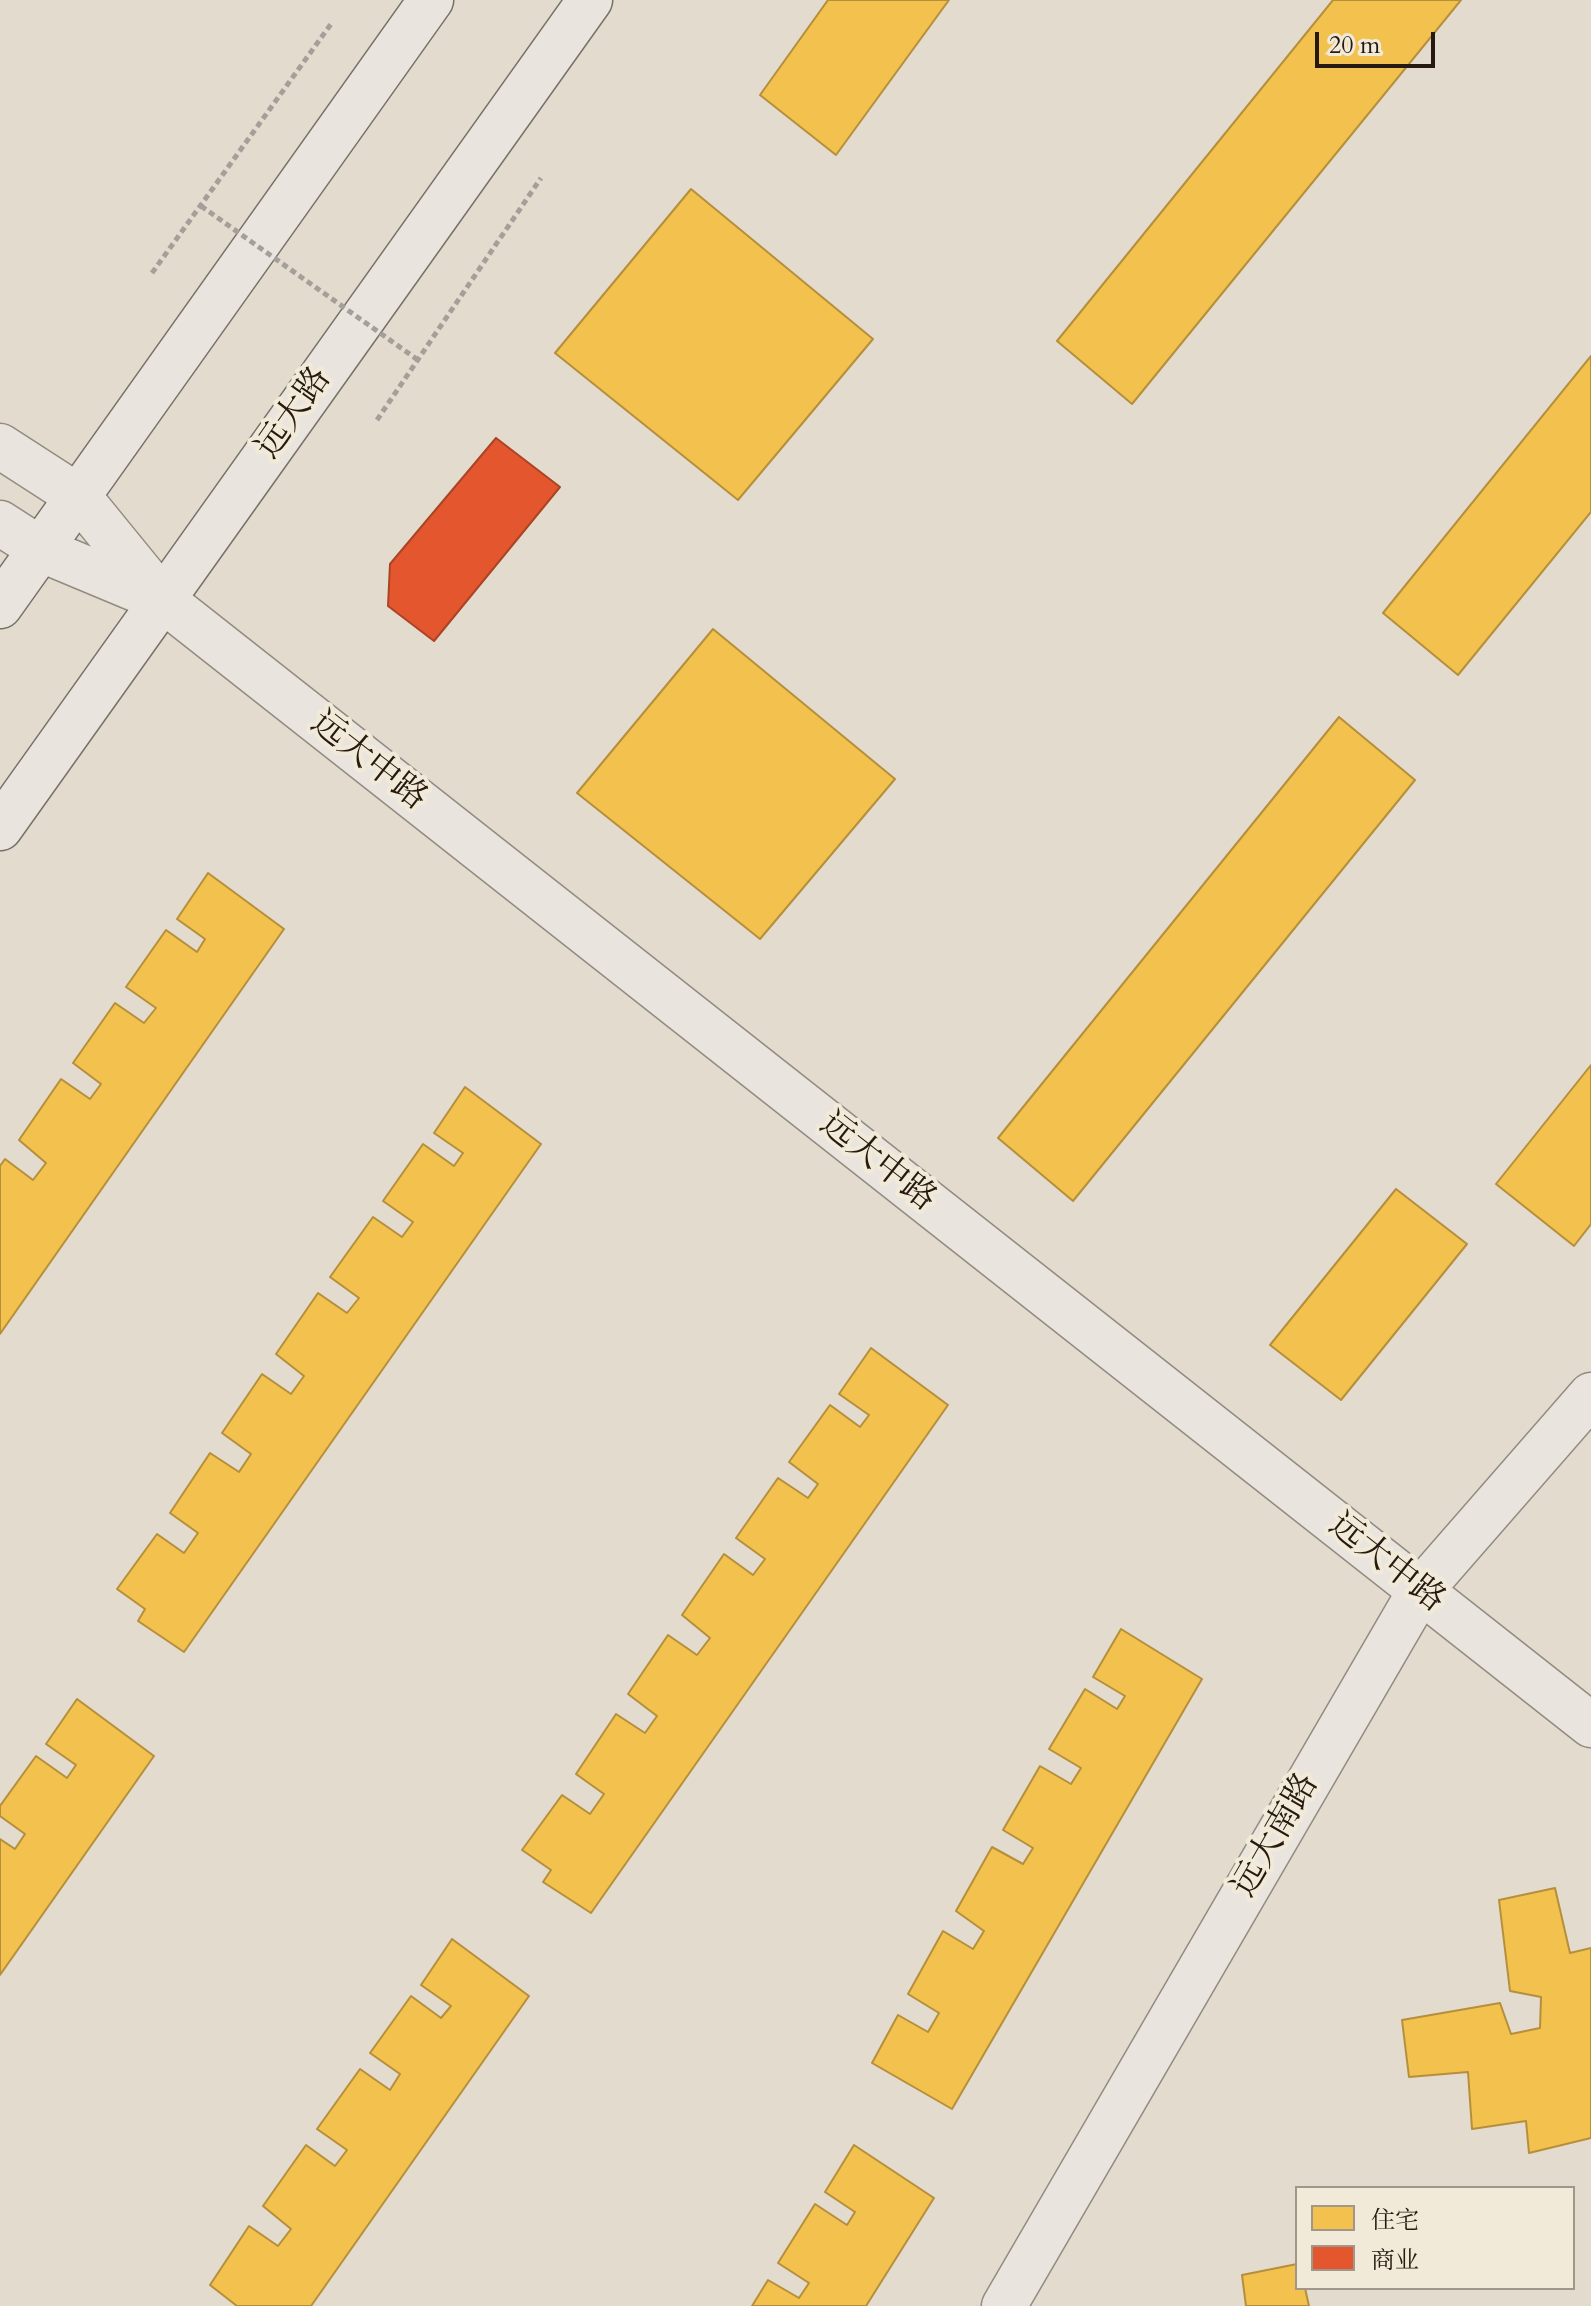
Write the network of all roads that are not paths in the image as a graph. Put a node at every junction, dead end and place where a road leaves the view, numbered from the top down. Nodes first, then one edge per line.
1 (431, 0) edge
2 (590, 0) edge
3 (0, 446) edge
4 (79, 497) junction
5 (0, 523) edge
6 (42, 550) junction
7 (163, 600) junction
8 (0, 606) edge
9 (0, 828) edge
10 (1591, 1395) edge
11 (1420, 1591) junction
12 (1591, 1725) edge
13 (1004, 2306) edge

1 - 4 street
2 - 7 street, 远大路
3 - 4 street
4 - 6 street
4 - 7 street
5 - 6 street
6 - 7 street
6 - 8 street
7 - 9 street, 远大路
7 - 11 street, 远大中路
10 - 11 street, 远大南路
11 - 12 street, 远大中路
11 - 13 street, 远大南路

